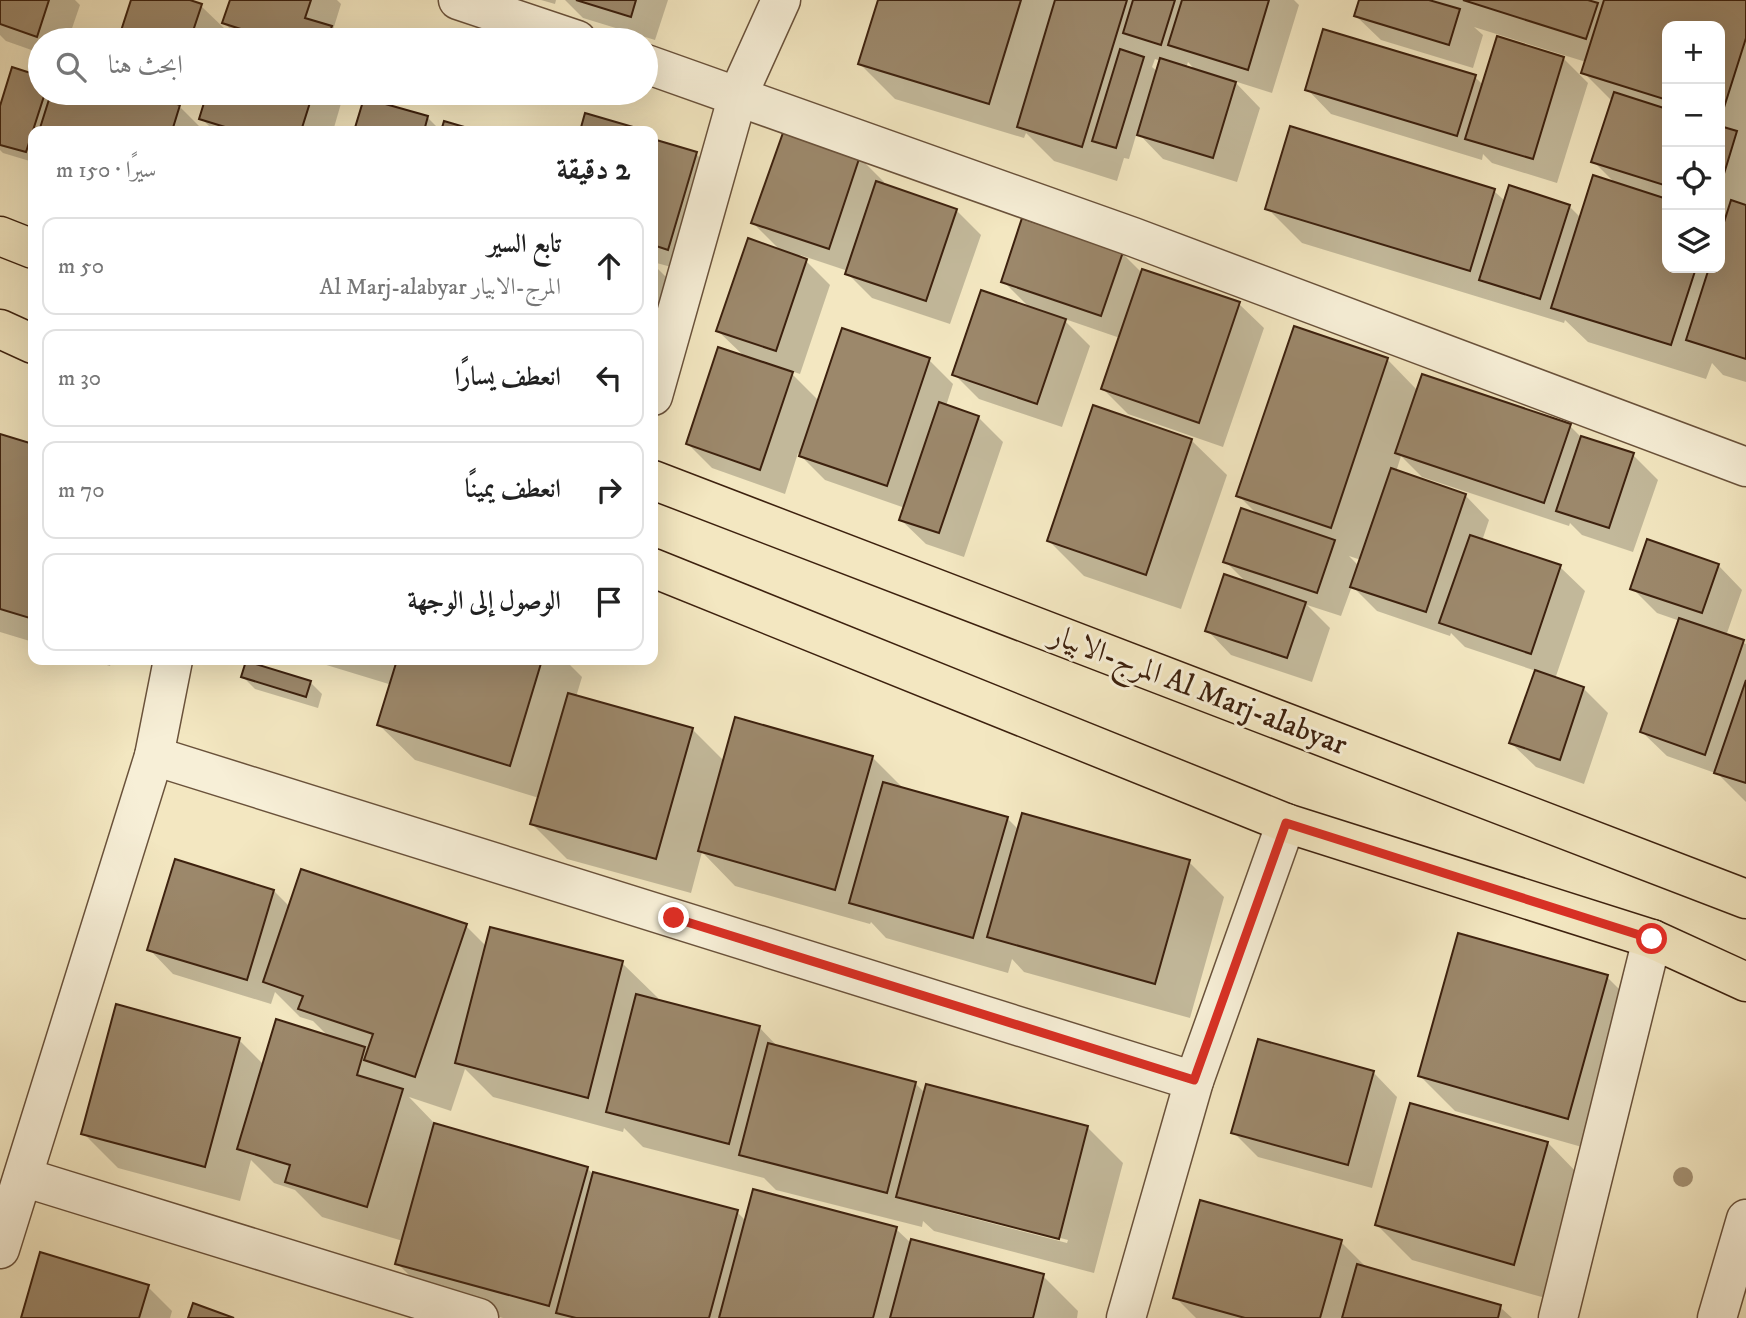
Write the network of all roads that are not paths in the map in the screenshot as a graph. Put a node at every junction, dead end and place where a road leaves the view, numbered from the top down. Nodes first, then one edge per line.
1 (458, 0) edge
2 (781, 0) edge
3 (541, 28) edge
4 (658, 68) edge
5 (738, 95) junction
6 (0, 236) edge
7 (28, 247) edge
8 (0, 329) edge
9 (28, 342) edge
10 (658, 378) edge
11 (1746, 467) edge
12 (658, 482) edge
13 (658, 570) edge
14 (172, 665) edge
15 (154, 756) junction
16 (1286, 823) junction
17 (1746, 899) edge
18 (1652, 939) junction
19 (1746, 982) edge
20 (1194, 1080) junction
21 (23, 1177) junction
22 (1746, 1219) edge
23 (0, 1249) edge
24 (437, 1312) edge
25 (479, 1318) edge
26 (1126, 1318) edge
27 (1558, 1318) edge
28 (1717, 1318) edge

1 - 3 street
2 - 5 street
4 - 5 street
5 - 10 street
5 - 11 street
6 - 7 main road
8 - 9 main road
12 - 17 main road, المرج-الابيار Al Marj-alabyar
13 - 16 main road
14 - 15 street
15 - 20 street
15 - 21 street
16 - 18 main road
16 - 20 street
18 - 19 main road
18 - 27 street
20 - 26 street
21 - 23 street
21 - 24 street
22 - 28 street
24 - 25 street

